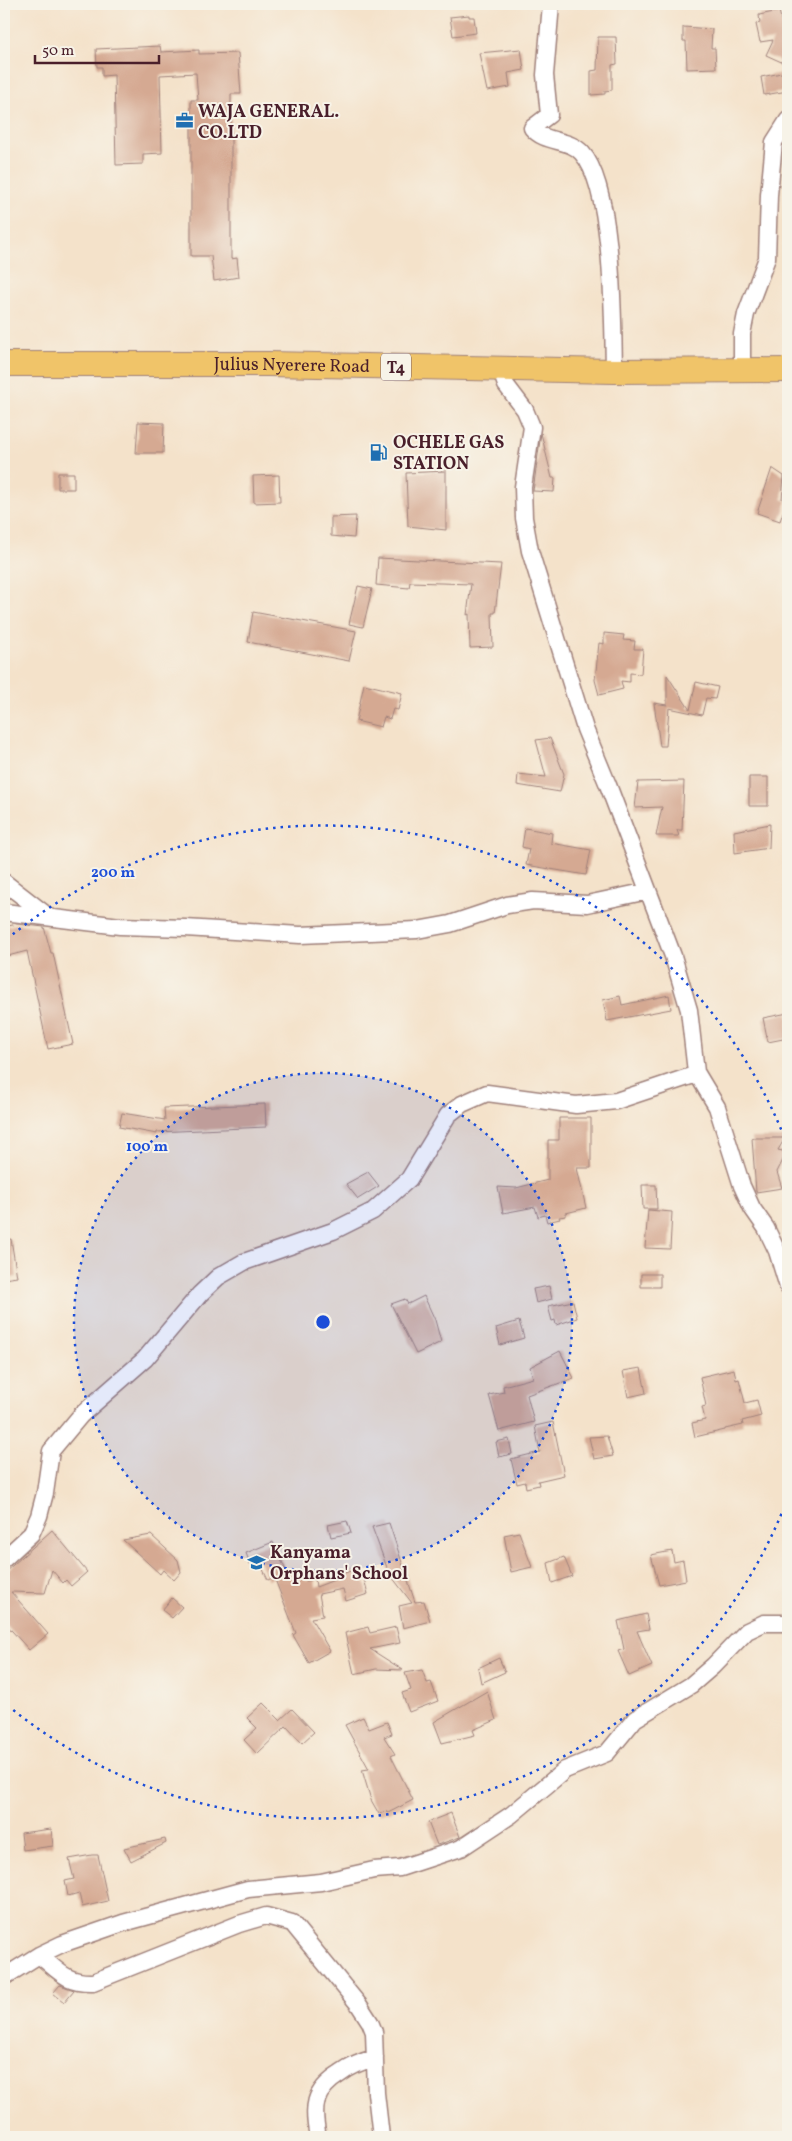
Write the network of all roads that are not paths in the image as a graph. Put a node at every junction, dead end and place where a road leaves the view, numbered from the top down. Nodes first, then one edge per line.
1 (551, 4) edge
2 (788, 120) edge
3 (4, 364) edge
4 (500, 368) junction
5 (742, 369) junction
6 (788, 370) edge
7 (614, 371) junction
8 (4, 882) edge
9 (648, 891) junction
10 (4, 912) edge
11 (49, 917) junction
12 (697, 1074) junction
13 (788, 1287) edge
14 (4, 1559) edge
15 (788, 1623) edge
16 (39, 1955) junction
17 (4, 1977) edge
18 (375, 2058) junction
19 (318, 2137) edge
20 (381, 2137) edge

1 - 7 street
2 - 5 street
3 - 4 highway, Julius Nyerere Road / T4
4 - 7 highway, Julius Nyerere Road / T4
4 - 9 street
5 - 6 highway, Julius Nyerere Road / T4
5 - 7 highway, Julius Nyerere Road / T4
8 - 11 street
9 - 11 street
9 - 12 street
10 - 11 street
12 - 13 street
12 - 14 street
15 - 16 street
16 - 17 street
16 - 18 street
18 - 19 street
18 - 20 street

